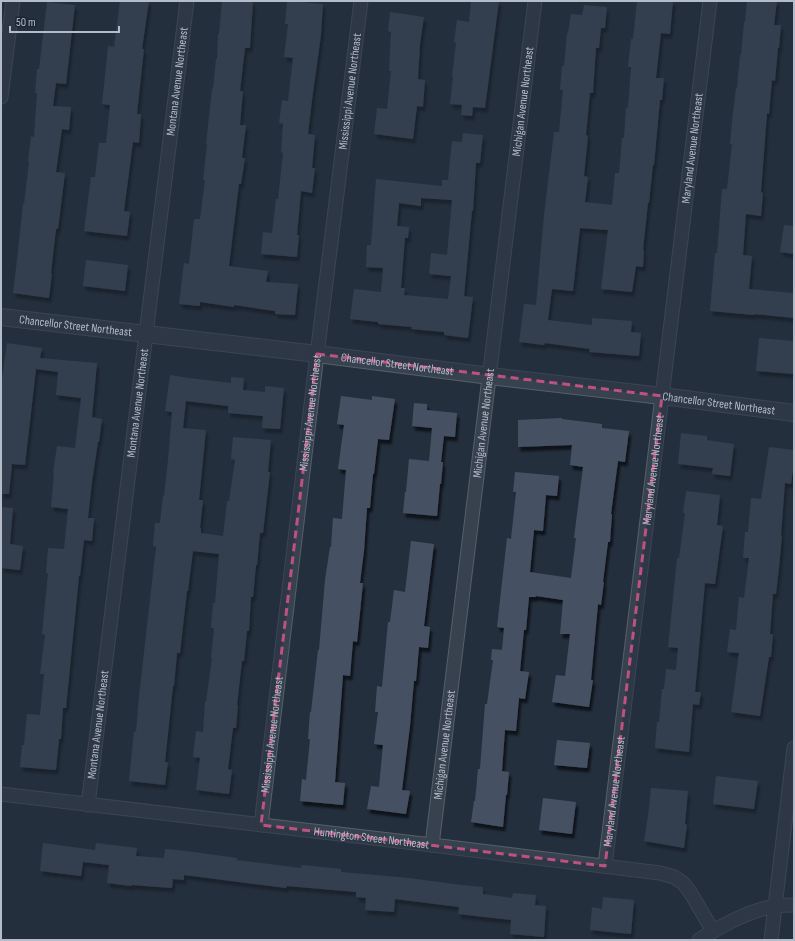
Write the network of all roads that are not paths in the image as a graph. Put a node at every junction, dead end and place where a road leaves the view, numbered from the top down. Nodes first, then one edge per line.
1 (13, 1) edge
2 (187, 1) edge
3 (361, 1) edge
4 (535, 1) edge
5 (710, 1) edge
6 (1, 97) edge
7 (1, 317) edge
8 (147, 333) junction
9 (317, 354) junction
10 (490, 376) junction
11 (662, 396) junction
12 (794, 413) edge
13 (794, 748) edge
14 (1, 794) edge
15 (88, 804) junction
16 (261, 825) junction
17 (432, 845) junction
18 (605, 866) junction
19 (794, 905) edge
20 (776, 906) junction
21 (713, 931) junction
22 (700, 940) edge
23 (771, 940) edge

1 - 6 street
2 - 8 street, Montana Avenue Northeast
3 - 9 street, Mississippi Avenue Northeast
4 - 10 street, Michigan Avenue Northeast
5 - 11 street, Maryland Avenue Northeast
7 - 8 street, Chancellor Street Northeast
8 - 9 street, Chancellor Street Northeast
8 - 15 street, Montana Avenue Northeast
9 - 10 street, Chancellor Street Northeast
9 - 16 street, Mississippi Avenue Northeast
10 - 11 street, Chancellor Street Northeast
10 - 17 street, Michigan Avenue Northeast
11 - 12 street, Chancellor Street Northeast
11 - 18 street, Maryland Avenue Northeast
13 - 20 street
14 - 15 street, Huntington Street Northeast
15 - 16 street, Huntington Street Northeast
16 - 17 street, Huntington Street Northeast
17 - 18 street, Huntington Street Northeast
18 - 21 street, Huntington Street Northeast
19 - 20 street
20 - 21 street
20 - 23 street
21 - 22 street

